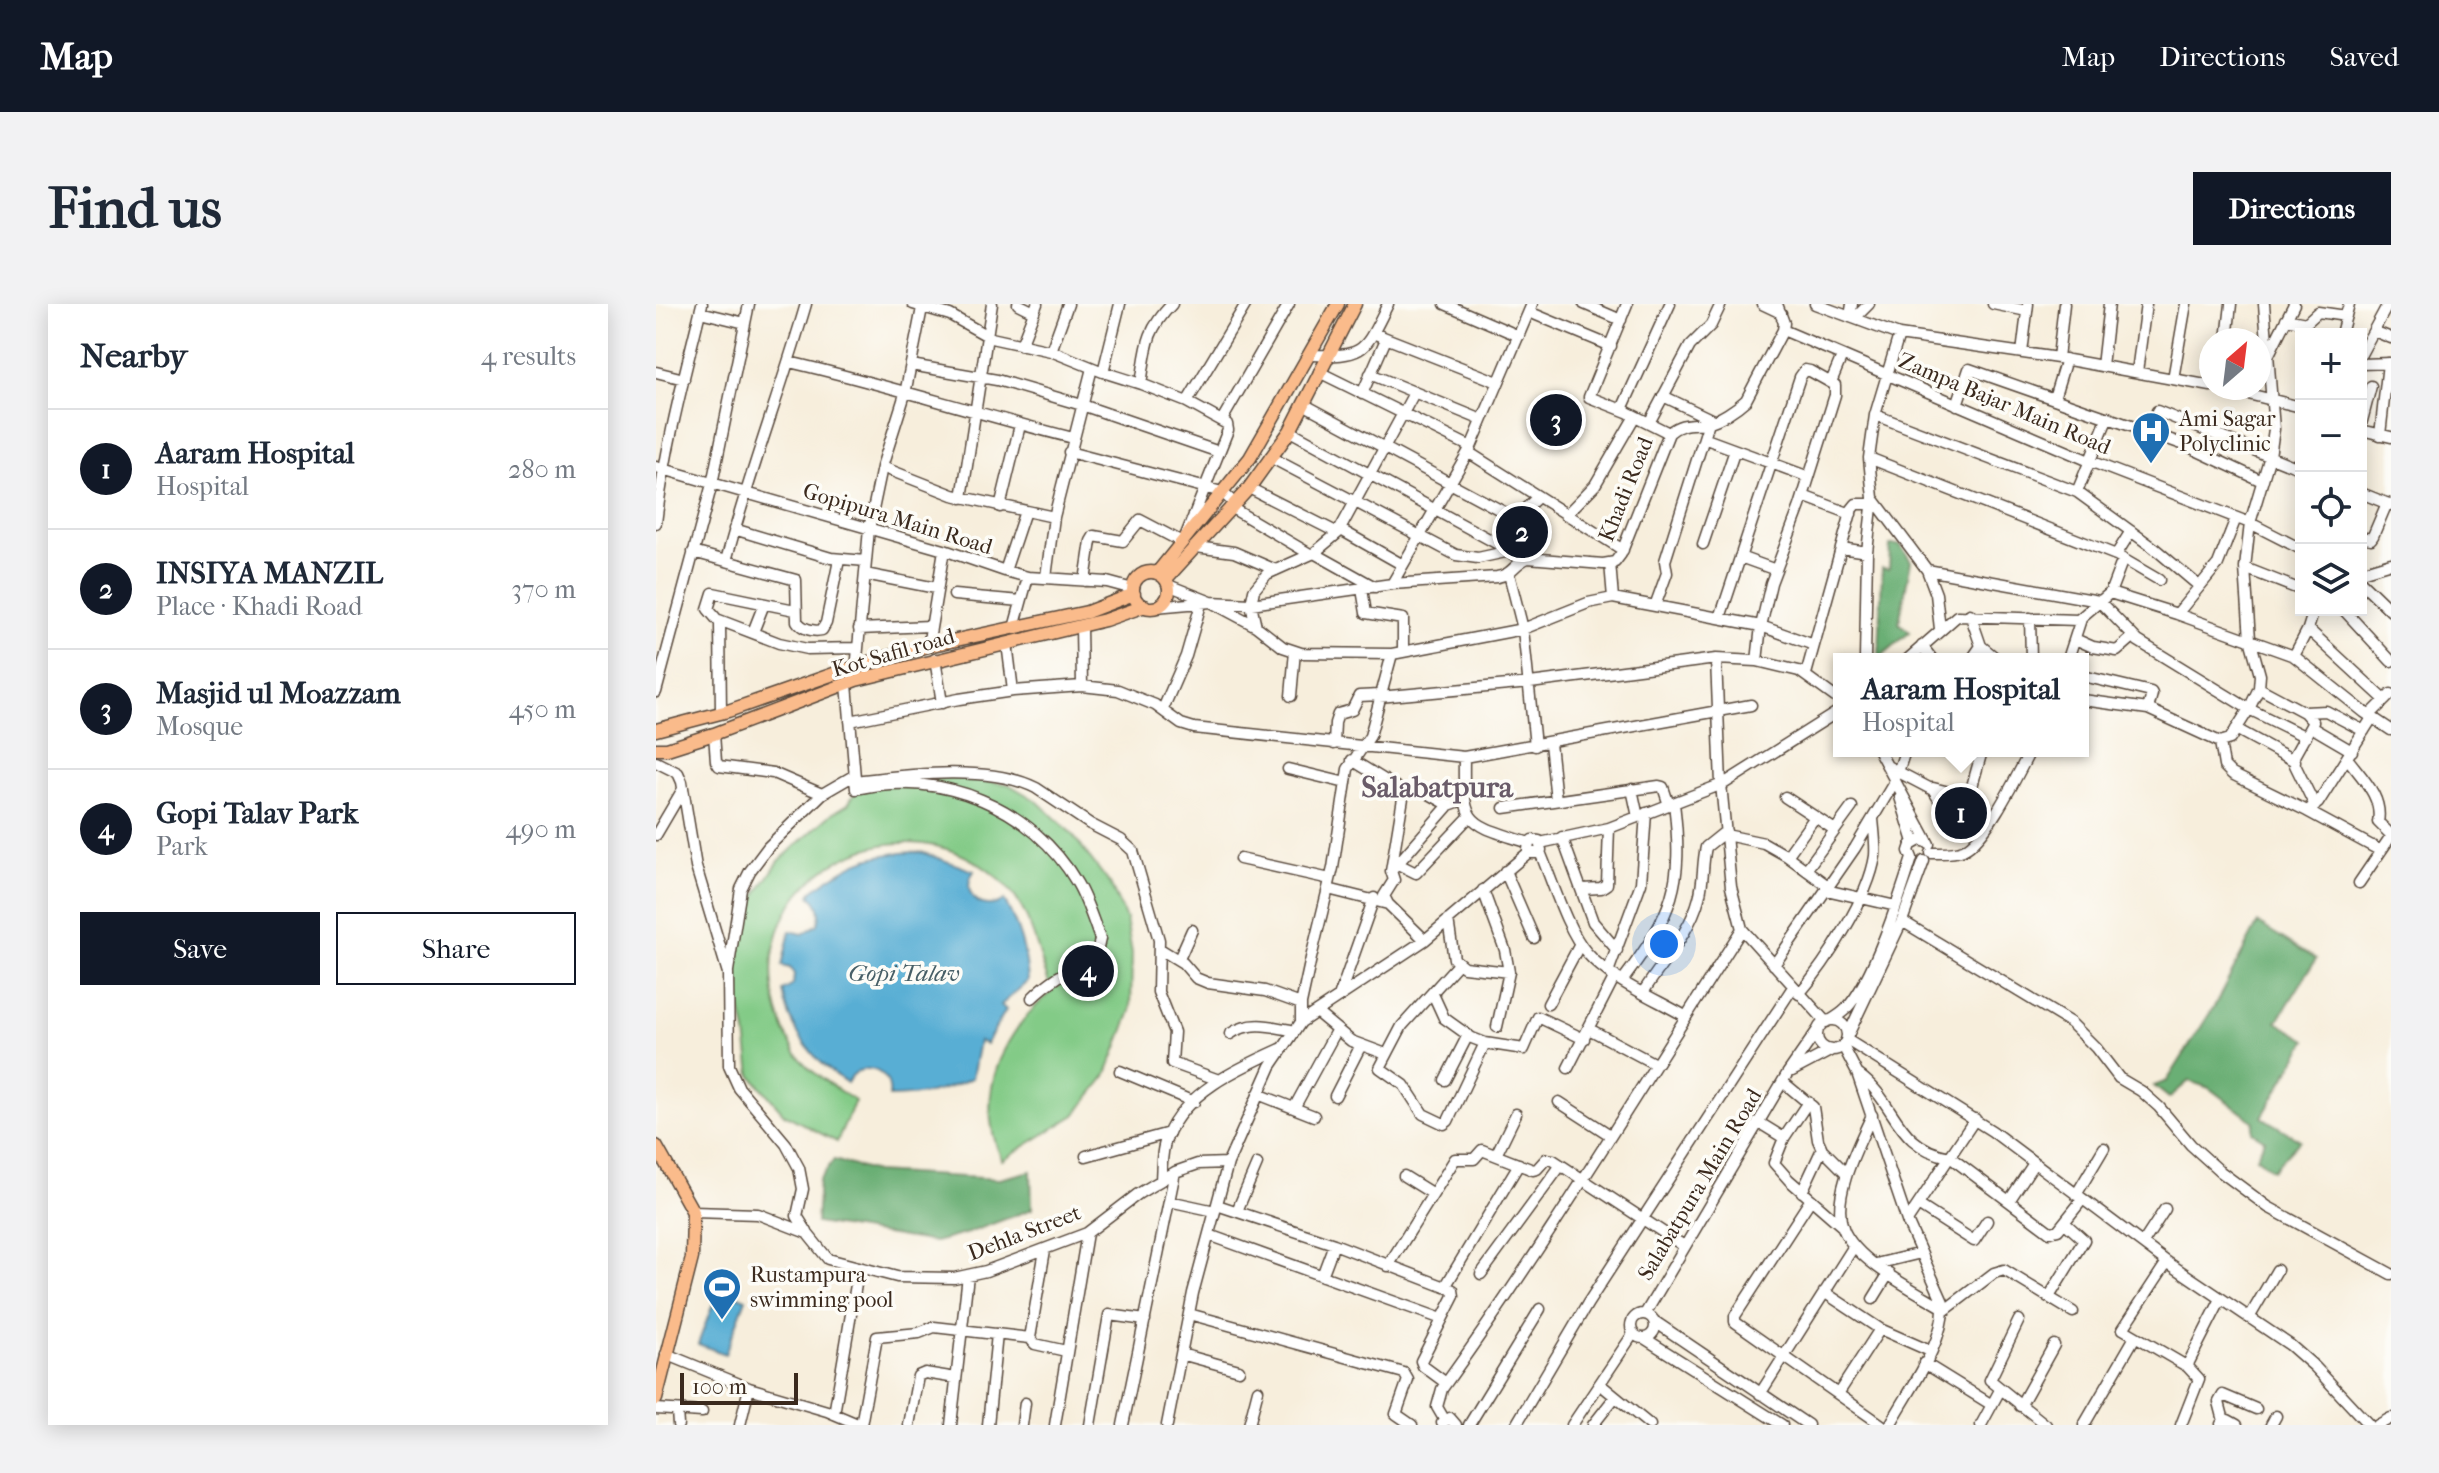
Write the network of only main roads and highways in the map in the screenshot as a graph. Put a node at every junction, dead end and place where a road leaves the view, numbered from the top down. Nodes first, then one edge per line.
1 (1338, 304) edge
2 (1355, 304) edge
3 (1187, 543) junction
4 (1164, 579) junction
5 (1133, 592) junction
6 (1150, 607) junction
7 (656, 730) edge
8 (656, 749) edge
9 (656, 1146) edge
10 (657, 1384) edge
11 (656, 1399) edge

1 - 3 main road
2 - 3 main road
3 - 4 main road
4 - 5 main road
4 - 6 main road
5 - 6 main road
5 - 7 main road
6 - 8 main road, Kot Safil road
9 - 10 main road
10 - 11 main road

